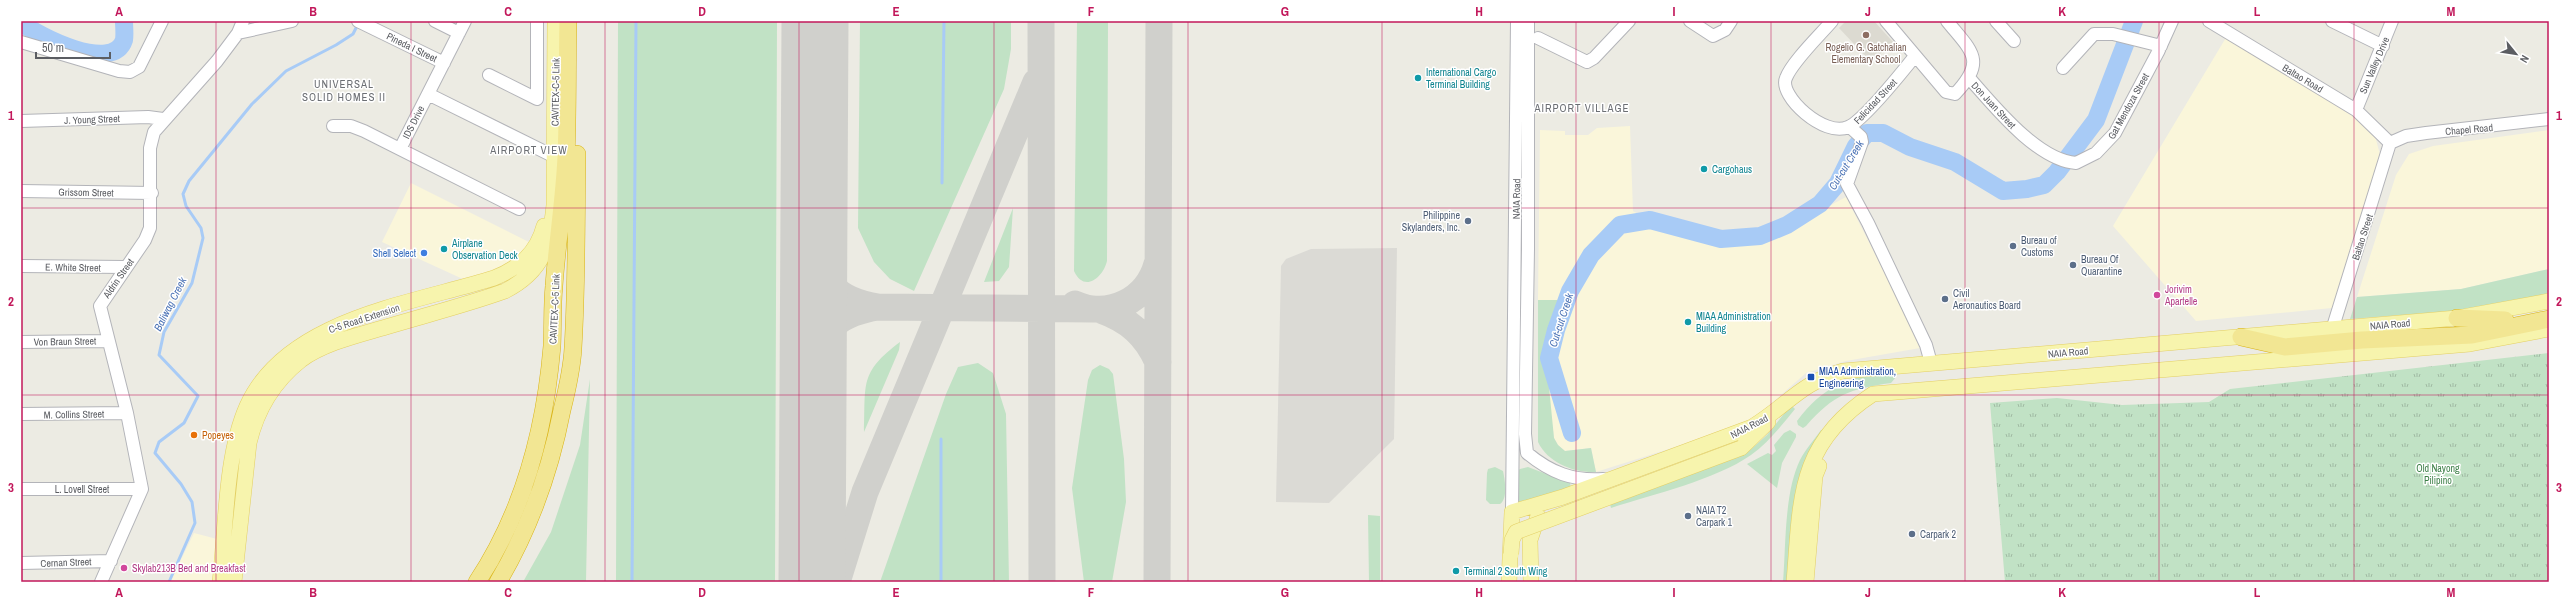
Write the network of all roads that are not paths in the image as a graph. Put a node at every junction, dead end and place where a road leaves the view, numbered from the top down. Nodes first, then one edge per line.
1 (162, 21) edge
2 (244, 21) edge
3 (292, 21) edge
4 (358, 21) edge
5 (435, 21) edge
6 (465, 21) edge
7 (537, 21) edge
8 (556, 21) edge
9 (568, 21) edge
10 (578, 21) edge
11 (1517, 21) edge
12 (1528, 21) edge
13 (1629, 21) edge
14 (1690, 21) edge
15 (1731, 21) edge
16 (1832, 21) edge
17 (1886, 21) edge
18 (1947, 21) edge
19 (1996, 21) edge
20 (2172, 21) edge
21 (2209, 21) edge
22 (2332, 21) edge
23 (2392, 21) edge
24 (238, 33) junction
25 (459, 33) junction
26 (1538, 38) dead end
27 (2014, 40) dead end
28 (21, 42) edge
29 (2160, 46) junction
30 (2383, 46) junction
31 (1915, 56) junction
32 (444, 63) junction
33 (2063, 68) dead end
34 (489, 75) dead end
35 (1970, 79) junction
36 (428, 94) junction
37 (2356, 110) junction
38 (163, 119) junction
39 (2549, 119) edge
40 (21, 121) edge
41 (333, 126) dead end
42 (1850, 127) junction
43 (2390, 143) junction
44 (401, 147) junction
45 (553, 156) junction
46 (2067, 161) joint
47 (21, 191) edge
48 (152, 193) junction
49 (519, 209) dead end
50 (543, 257) joint
51 (21, 266) edge
52 (126, 267) junction
53 (2549, 301) edge
54 (2549, 310) edge
55 (2456, 318) junction
56 (2549, 319) edge
57 (2549, 329) edge
58 (2332, 330) junction
59 (2241, 337) junction
60 (108, 341) junction
61 (21, 342) edge
62 (1931, 364) junction
63 (1902, 365) junction
64 (1905, 391) junction
65 (127, 413) junction
66 (1774, 413) junction
67 (21, 414) edge
68 (1828, 434) junction
69 (1611, 478) junction
70 (21, 489) edge
71 (142, 489) junction
72 (1550, 501) junction
73 (1512, 512) junction
74 (1530, 540) junction
75 (111, 561) junction
76 (21, 563) edge
77 (101, 582) edge
78 (220, 582) edge
79 (234, 582) edge
80 (477, 582) edge
81 (498, 582) edge
82 (1510, 582) edge
83 (1531, 582) edge
84 (1794, 582) edge
85 (1806, 582) edge

1 - 28 street
2 - 24 street, Aldrin Street
3 - 24 street
4 - 32 street, Pineda I Street
5 - 25 street
6 - 25 street, IDS Drive
7 - 34 street
8 - 45 main road, CAVITEX-C-5 Link
9 - 80 highway, CAVITEX–C-5 Link
10 - 81 highway, CAVITEX–C-5 Link
11 - 73 street, NAIA Road
12 - 69 street, NAIA Road
13 - 26 street
14 - 15 street
16 - 42 street
17 - 31 street, Don Juan Street
18 - 35 street
19 - 27 street
20 - 29 street, Gat Mendoza Street
21 - 37 street, Baltao Road
22 - 30 street
23 - 30 street, Sun Valley Drive
24 - 38 street, Aldrin Street
25 - 32 street, IDS Drive
29 - 33 street
29 - 46 street, Gat Mendoza Street
30 - 37 street, Sun Valley Drive
31 - 35 street, Don Juan Street
31 - 42 street, Felicidad Street
32 - 36 street, IDS Drive
35 - 46 street, Don Juan Street
36 - 44 street, IDS Drive
36 - 45 street
37 - 43 street, Baltao Road
38 - 40 street, J. Young Street
38 - 48 street, Aldrin Street
39 - 43 street, Chapel Road
41 - 44 street
42 - 62 street
43 - 58 street, Baltao Street
44 - 49 street, IDS Drive
45 - 50 main road, CAVITEX-C-5 Link
45 - 78 main road, C-5 Road Extension
47 - 48 street, Grissom Street
48 - 52 street, Aldrin Street
50 - 79 main road, C-5 Road Extension
51 - 52 street, E. White Street
52 - 60 street, Aldrin Street
53 - 55 main road, NAIA Road
54 - 55 highway
55 - 58 main road, NAIA Road
56 - 59 highway
57 - 64 main road
58 - 59 main road, NAIA Road
59 - 62 main road, NAIA Road
60 - 61 street, Von Braun Street
60 - 65 street, Aldrin Street
62 - 63 main road, NAIA Road
63 - 64 main road
63 - 66 main road, NAIA Road
64 - 68 main road
65 - 67 street, M. Collins Street
65 - 71 street, Aldrin Street
66 - 69 main road, NAIA Road
66 - 82 main road, bridge
68 - 84 main road
68 - 85 main road
69 - 72 main road, NAIA Road
70 - 71 street, L. Lovell Street
71 - 75 street
72 - 73 main road, NAIA Road
72 - 74 main road
73 - 74 main road
73 - 82 main road
74 - 83 main road
75 - 76 street, Cernan Street
75 - 77 street

